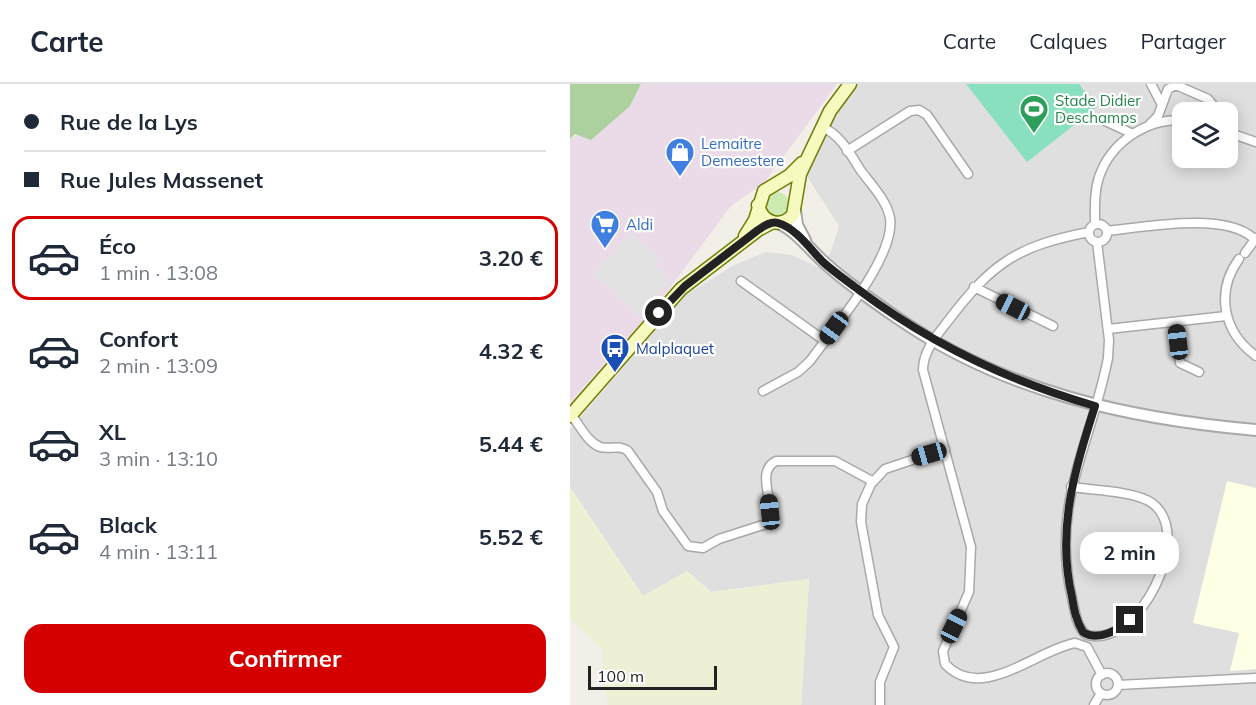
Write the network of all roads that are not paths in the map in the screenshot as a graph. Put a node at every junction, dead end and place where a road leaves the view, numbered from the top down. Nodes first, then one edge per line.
1 (850, 84) edge
2 (1151, 84) edge
3 (1158, 84) edge
4 (1170, 87) junction
5 (1210, 102) edge
6 (1161, 105) junction
7 (1102, 120) dead end
8 (1171, 120) joint
9 (1146, 126) junction
10 (822, 127) junction
11 (1133, 134) junction
12 (1238, 136) edge
13 (1256, 142) edge
14 (847, 151) junction
15 (810, 153) junction
16 (968, 174) dead end
17 (772, 186) junction
18 (758, 205) junction
19 (796, 205) junction
20 (775, 223) junction
21 (1095, 224) junction
22 (1107, 231) junction
23 (1089, 232) junction
24 (1255, 238) edge
25 (1097, 242) junction
26 (735, 248) junction
27 (812, 250) junction
28 (741, 281) dead end
29 (974, 287) junction
30 (861, 292) junction
31 (1227, 316) junction
32 (1175, 322) junction
33 (1053, 326) dead end
34 (1108, 329) junction
35 (825, 341) junction
36 (934, 341) junction
37 (1256, 356) edge
38 (1199, 372) dead end
39 (763, 391) dead end
40 (1095, 406) junction
41 (571, 416) edge
42 (1256, 430) edge
43 (945, 449) junction
44 (872, 481) junction
45 (1071, 487) junction
46 (1102, 675) junction
47 (1256, 678) edge
48 (1118, 685) junction
49 (1101, 693) junction
50 (880, 705) edge
51 (1094, 705) edge

1 - 10 main road
2 - 6 street
3 - 4 street
4 - 5 street
4 - 6 street
6 - 8 street
6 - 9 street
7 - 11 street
8 - 9 street
9 - 11 street
10 - 14 street
10 - 15 main road
11 - 21 street
12 - 13 street
14 - 16 street
14 - 30 street
15 - 17 main road
15 - 19 main road
17 - 18 main road
17 - 19 main road
18 - 20 main road
18 - 26 main road
19 - 20 main road
19 - 27 street
20 - 26 main road
20 - 27 street
21 - 22 street
21 - 23 street
22 - 24 street
22 - 25 street
23 - 25 street
23 - 29 street
24 - 31 street
25 - 34 street
26 - 41 main road
27 - 30 street
28 - 35 street
29 - 33 street
29 - 36 street
30 - 35 street
30 - 36 street
31 - 32 street
31 - 37 street
32 - 34 street
32 - 38 street
34 - 40 street
35 - 39 street
36 - 40 street
36 - 43 street
40 - 42 street
40 - 45 street
41 - 44 street
43 - 44 street
43 - 46 street
44 - 50 street
45 - 45 street
46 - 48 street
46 - 49 street
47 - 48 street
48 - 49 street
49 - 51 street

